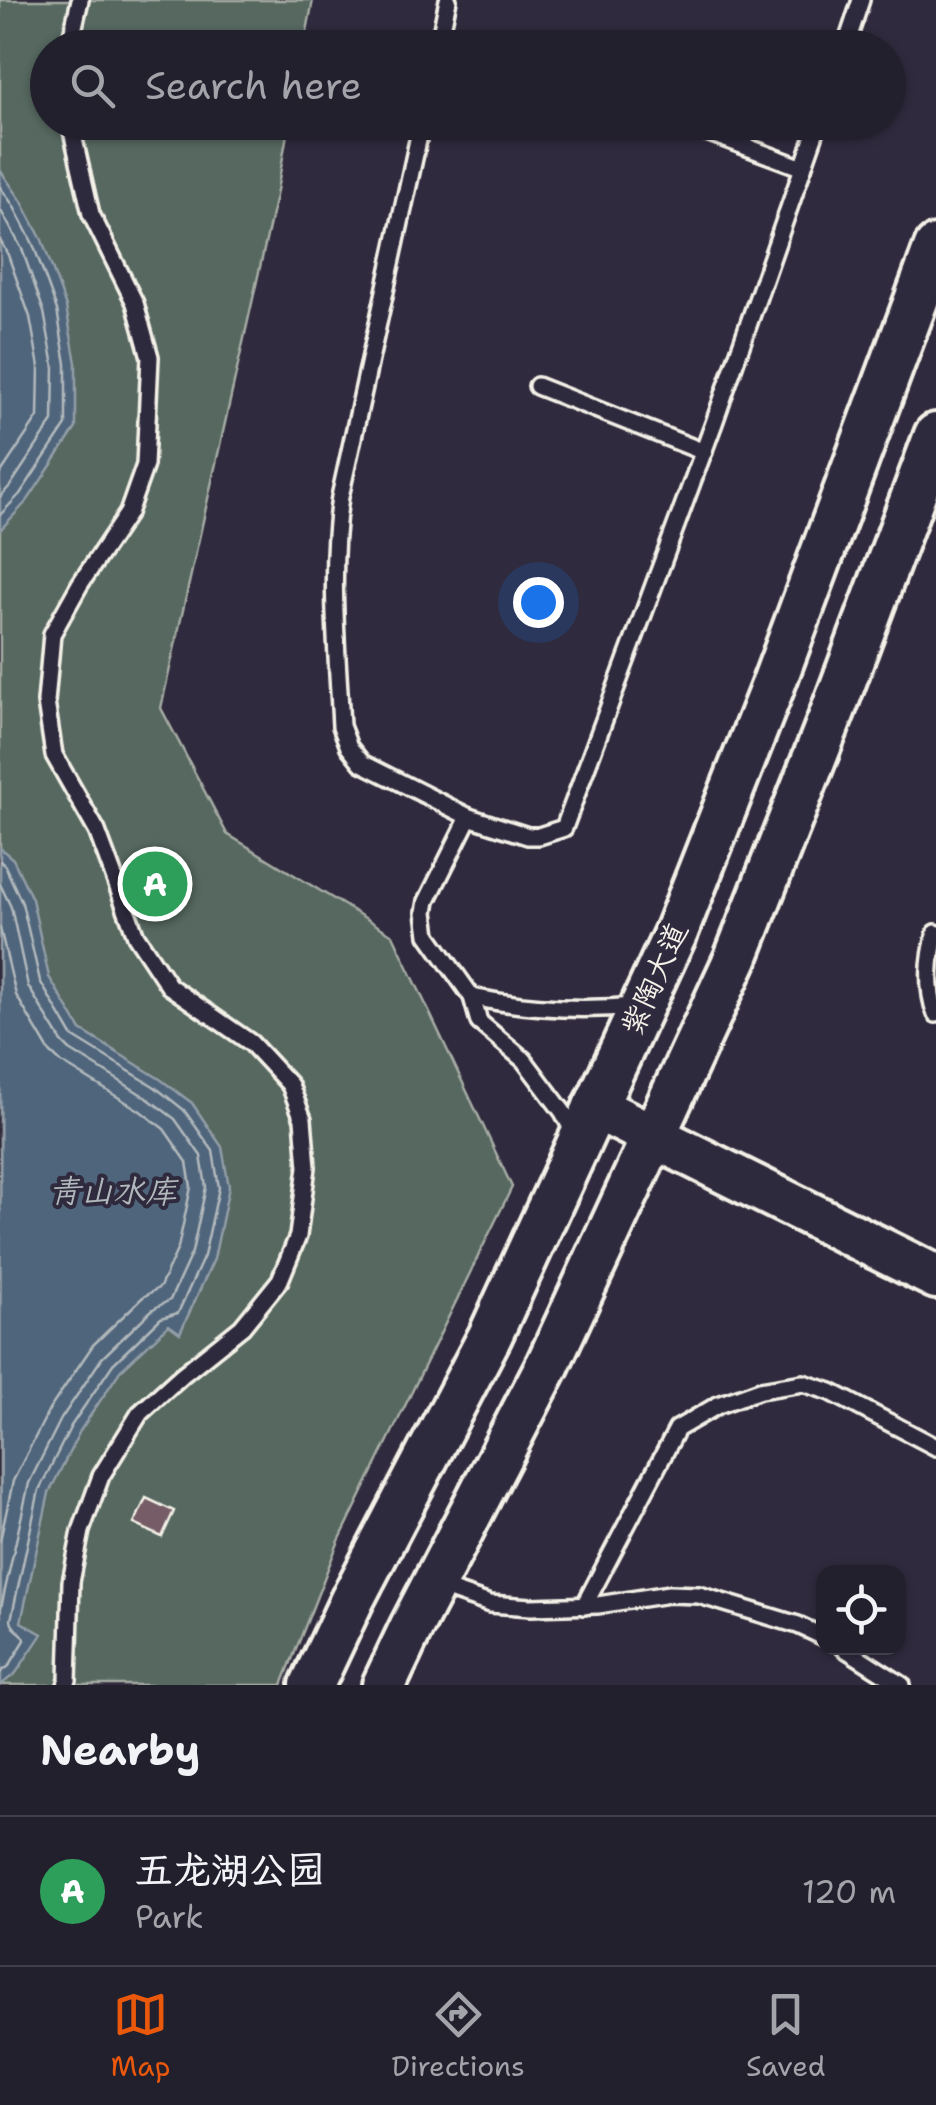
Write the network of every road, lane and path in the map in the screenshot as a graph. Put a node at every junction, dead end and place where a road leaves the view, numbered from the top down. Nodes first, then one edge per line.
1 (80, 0) edge
2 (448, 0) edge
3 (862, 0) edge
4 (74, 30) edge
5 (442, 30) edge
6 (851, 30) edge
7 (74, 140) edge
8 (418, 140) edge
9 (728, 140) edge
10 (813, 140) edge
11 (803, 168) junction
12 (936, 247) edge
13 (537, 386) dead end
14 (936, 435) edge
15 (704, 452) junction
16 (468, 817) junction
17 (936, 933) edge
18 (472, 997) junction
19 (643, 1005) junction
20 (936, 1014) edge
21 (594, 1111) junction
22 (660, 1123) junction
23 (936, 1247) edge
24 (936, 1278) edge
25 (936, 1447) edge
26 (434, 1585) junction
27 (584, 1606) junction
28 (816, 1633) edge
29 (855, 1655) edge
30 (66, 1685) edge
31 (312, 1685) edge
32 (384, 1685) edge
33 (902, 1685) edge

1 - 4 lane
2 - 5 lane
3 - 6 lane
7 - 30 lane
8 - 16 lane
9 - 11 lane
10 - 11 lane
11 - 15 lane
12 - 19 main road, 紫陶大道
13 - 15 lane
14 - 22 main road
15 - 16 lane
16 - 18 lane
17 - 20 lane
18 - 19 lane
18 - 21 lane
19 - 21 main road, 紫陶大道
21 - 22 main road
21 - 31 main road, 紫陶大道
22 - 23 main road
22 - 24 main road
22 - 26 main road
25 - 27 lane
26 - 27 lane
26 - 32 main road
27 - 28 lane
29 - 33 lane

